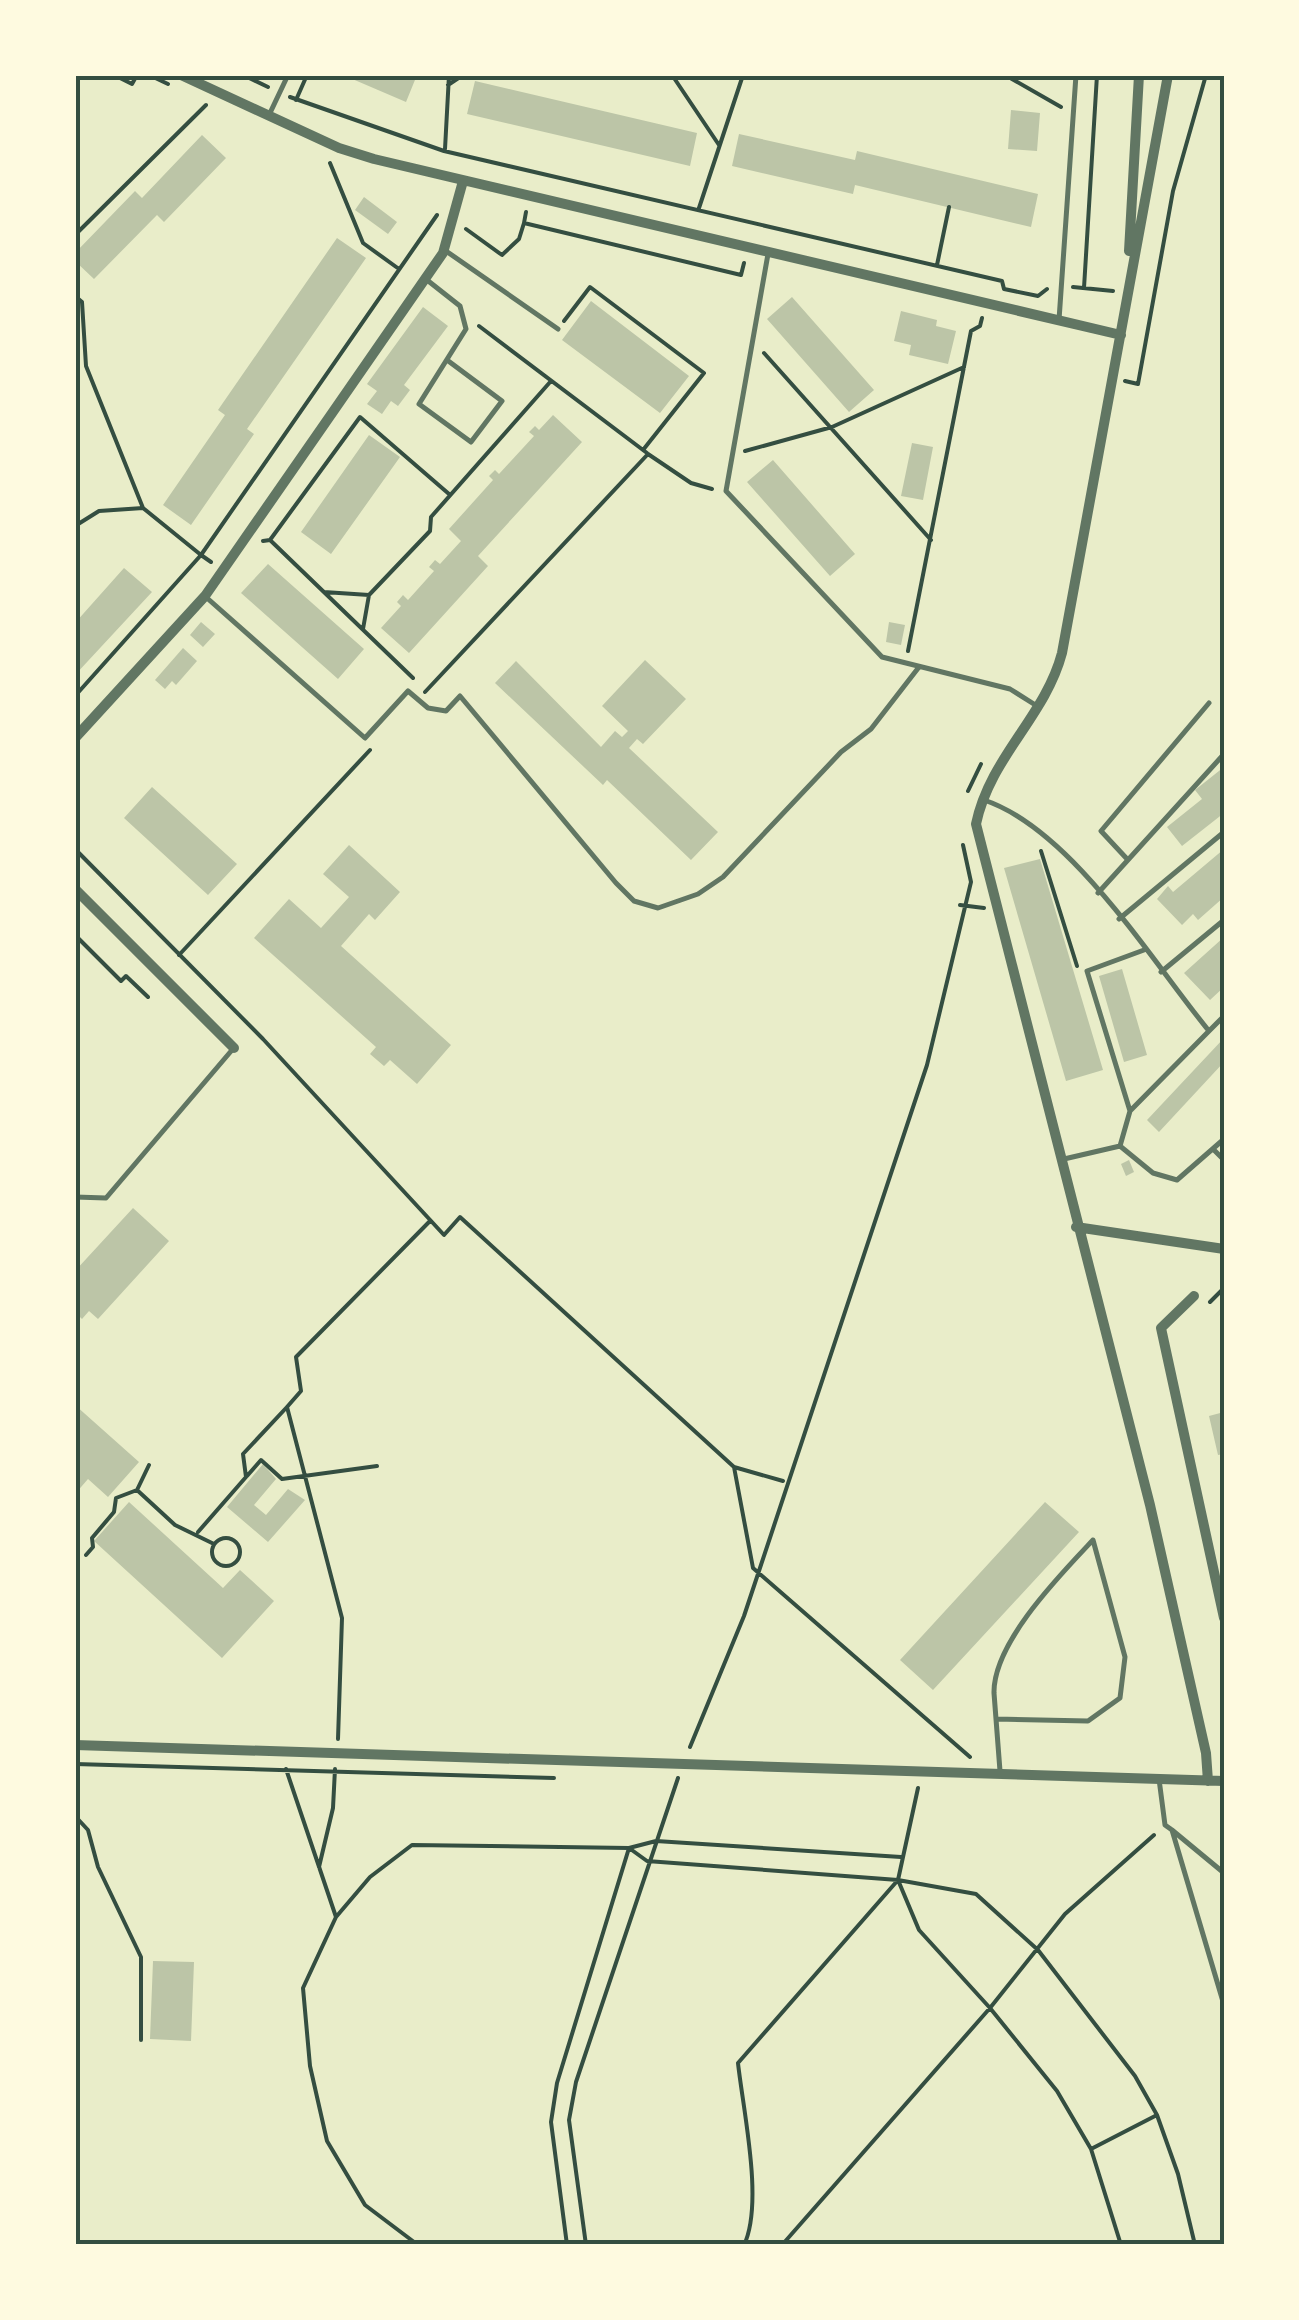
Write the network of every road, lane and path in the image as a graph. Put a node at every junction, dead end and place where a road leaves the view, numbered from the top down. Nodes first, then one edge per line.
1 (114, 75) edge
2 (137, 75) edge
3 (181, 75) edge
4 (243, 75) edge
5 (288, 75) edge
6 (308, 75) edge
7 (448, 75) edge
8 (463, 75) edge
9 (672, 75) edge
10 (744, 75) edge
11 (1005, 75) edge
12 (1076, 75) edge
13 (1097, 75) edge
14 (1139, 75) edge
15 (1168, 75) edge
16 (1206, 75) edge
17 (448, 86) junction
18 (280, 92) junction
19 (296, 100) junction
20 (207, 104) dead end
21 (1061, 107) dead end
22 (269, 116) junction
23 (719, 144) junction
24 (444, 151) junction
25 (328, 159) dead end
26 (438, 174) junction
27 (463, 180) junction
28 (442, 207) dead end
29 (699, 208) junction
30 (949, 208) dead end
31 (469, 215) dead end
32 (524, 223) dead end
33 (465, 228) junction
34 (75, 236) edge
35 (444, 250) junction
36 (768, 251) junction
37 (456, 256) junction
38 (937, 265) junction
39 (400, 269) junction
40 (425, 278) junction
41 (1061, 285) junction
42 (1084, 288) junction
43 (1126, 292) junction
44 (75, 296) edge
45 (478, 318) dead end
46 (1059, 320) junction
47 (558, 329) joint
48 (1120, 335) junction
49 (751, 348) junction
50 (447, 360) junction
51 (1112, 379) junction
52 (551, 381) junction
53 (832, 428) junction
54 (646, 452) junction
55 (733, 454) junction
56 (726, 492) junction
57 (450, 495) junction
58 (143, 508) junction
59 (75, 526) edge
60 (270, 540) junction
61 (931, 540) junction
62 (257, 542) dead end
63 (201, 555) junction
64 (222, 570) junction
65 (324, 592) junction
66 (369, 595) junction
67 (205, 596) junction
68 (363, 630) junction
69 (906, 663) junction
70 (919, 667) junction
71 (426, 690) junction
72 (75, 696) edge
73 (418, 700) junction
74 (1209, 703) dead end
75 (1037, 706) junction
76 (75, 738) edge
77 (378, 742) dead end
78 (1224, 754) edge
79 (986, 756) dead end
80 (966, 798) dead end
81 (981, 799) junction
82 (1224, 832) edge
83 (962, 838) dead end
84 (1039, 848) dead end
85 (75, 849) edge
86 (1128, 860) junction
87 (75, 889) edge
88 (1098, 894) junction
89 (1119, 919) junction
90 (1224, 920) edge
91 (75, 935) edge
92 (1144, 950) junction
93 (179, 955) junction
94 (1087, 971) junction
95 (1161, 972) junction
96 (148, 997) dead end
97 (1224, 1016) edge
98 (1209, 1031) junction
99 (234, 1048) joint
100 (1130, 1111) junction
101 (1224, 1139) edge
102 (1120, 1146) junction
103 (1214, 1150) junction
104 (1060, 1160) junction
105 (1224, 1160) edge
106 (75, 1197) edge
107 (430, 1221) junction
108 (1076, 1227) junction
109 (1224, 1248) edge
110 (1194, 1296) dead end
111 (287, 1408) junction
112 (149, 1464) dead end
113 (377, 1466) dead end
114 (734, 1467) junction
115 (305, 1476) junction
116 (246, 1477) junction
117 (783, 1481) dead end
118 (137, 1490) junction
119 (198, 1533) junction
120 (214, 1544) junction
121 (86, 1556) dead end
122 (758, 1573) junction
123 (1224, 1618) edge
124 (996, 1719) junction
125 (338, 1737) dead end
126 (75, 1745) edge
127 (690, 1747) dead end
128 (288, 1751) junction
129 (972, 1758) dead end
130 (75, 1764) edge
131 (682, 1764) junction
132 (286, 1770) junction
133 (334, 1771) junction
134 (1000, 1774) junction
135 (563, 1778) dead end
136 (1159, 1779) junction
137 (658, 1781) dead end
138 (1208, 1781) junction
139 (677, 1782) junction
140 (1224, 1782) edge
141 (902, 1787) dead end
142 (75, 1816) edge
143 (1169, 1827) junction
144 (656, 1840) junction
145 (628, 1848) junction
146 (901, 1857) junction
147 (647, 1860) junction
148 (319, 1867) junction
149 (1224, 1873) edge
150 (898, 1880) junction
151 (336, 1917) junction
152 (1038, 1950) junction
153 (1224, 2004) edge
154 (990, 2008) junction
155 (141, 2040) dead end
156 (1157, 2114) junction
157 (1091, 2149) junction
158 (400, 2235) junction
159 (406, 2245) edge
160 (418, 2245) edge
161 (568, 2245) edge
162 (586, 2245) edge
163 (744, 2245) edge
164 (782, 2245) edge
165 (1121, 2245) edge
166 (1195, 2245) edge

1 - 2 path
3 - 22 street
4 - 18 path
5 - 18 lane
6 - 19 path
7 - 17 path
8 - 17 path
9 - 23 path
10 - 23 path
11 - 21 path
12 - 41 lane
13 - 42 path
14 - 43 street
15 - 43 street
16 - 51 path
17 - 24 path
18 - 19 path
18 - 22 lane
19 - 24 path
20 - 34 path
22 - 26 street
23 - 29 path
24 - 26 path
24 - 29 path
25 - 39 path
26 - 27 street
27 - 35 street
27 - 36 street
28 - 39 path
29 - 38 path
30 - 38 path
31 - 33 path
32 - 33 path
33 - 37 path
35 - 37 lane
35 - 40 street
36 - 46 street
36 - 49 lane
37 - 47 lane
38 - 41 path
39 - 63 path
40 - 50 lane
40 - 64 street
41 - 42 path
41 - 46 lane
42 - 43 path
43 - 48 street
44 - 58 path
45 - 52 path
46 - 48 street
47 - 54 path
48 - 51 street
49 - 53 path
49 - 55 lane
50 - 50 lane
51 - 75 street
52 - 54 path
52 - 57 path
53 - 55 path
53 - 61 path
53 - 61 path
54 - 56 path
54 - 71 path
55 - 56 lane
56 - 69 lane
57 - 60 path
57 - 66 path
58 - 59 path
58 - 63 path
60 - 62 path
60 - 65 path
61 - 69 path
63 - 64 path
63 - 72 path
64 - 67 street
65 - 66 path
65 - 68 path
66 - 68 path
67 - 73 lane
67 - 76 street
68 - 71 path
69 - 70 lane
70 - 73 lane
70 - 75 lane
71 - 73 path
74 - 86 lane
75 - 81 street
77 - 93 path
78 - 86 lane
79 - 80 path
81 - 88 lane
81 - 104 street
82 - 89 lane
83 - 122 path
84 - 94 path
85 - 93 path
86 - 88 lane
87 - 99 street
88 - 89 lane
89 - 92 lane
90 - 95 lane
91 - 96 path
92 - 94 lane
92 - 95 lane
93 - 107 path
94 - 100 lane
95 - 98 lane
97 - 98 lane
98 - 100 lane
99 - 106 lane
100 - 102 lane
101 - 103 lane
102 - 103 lane
102 - 104 lane
103 - 105 lane
104 - 108 street
107 - 111 path
107 - 114 path
108 - 109 street
108 - 138 street
110 - 123 street
111 - 115 path
111 - 116 path
112 - 118 path
113 - 115 path
114 - 117 path
114 - 122 path
115 - 116 path
115 - 125 path
116 - 119 path
118 - 119 path
118 - 121 path
119 - 120 path
120 - 120 path
122 - 127 path
122 - 129 path
124 - 124 lane
124 - 134 lane
126 - 128 street
128 - 131 street
128 - 132 path
130 - 132 path
131 - 134 street
131 - 139 path
132 - 133 path
132 - 148 path
133 - 135 path
133 - 148 path
134 - 136 street
136 - 138 street
136 - 143 lane
137 - 139 path
138 - 140 street
139 - 144 path
141 - 146 path
142 - 155 path
143 - 149 lane
143 - 152 path
143 - 153 lane
144 - 145 path
144 - 146 path
144 - 147 path
145 - 147 path
145 - 151 path
145 - 161 path
146 - 150 path
147 - 150 path
147 - 162 path
148 - 151 path
150 - 152 path
150 - 154 path
150 - 163 path
151 - 158 path
152 - 154 path
152 - 156 path
154 - 157 path
154 - 164 path
156 - 157 path
156 - 166 path
157 - 165 path
158 - 159 path
158 - 160 path

